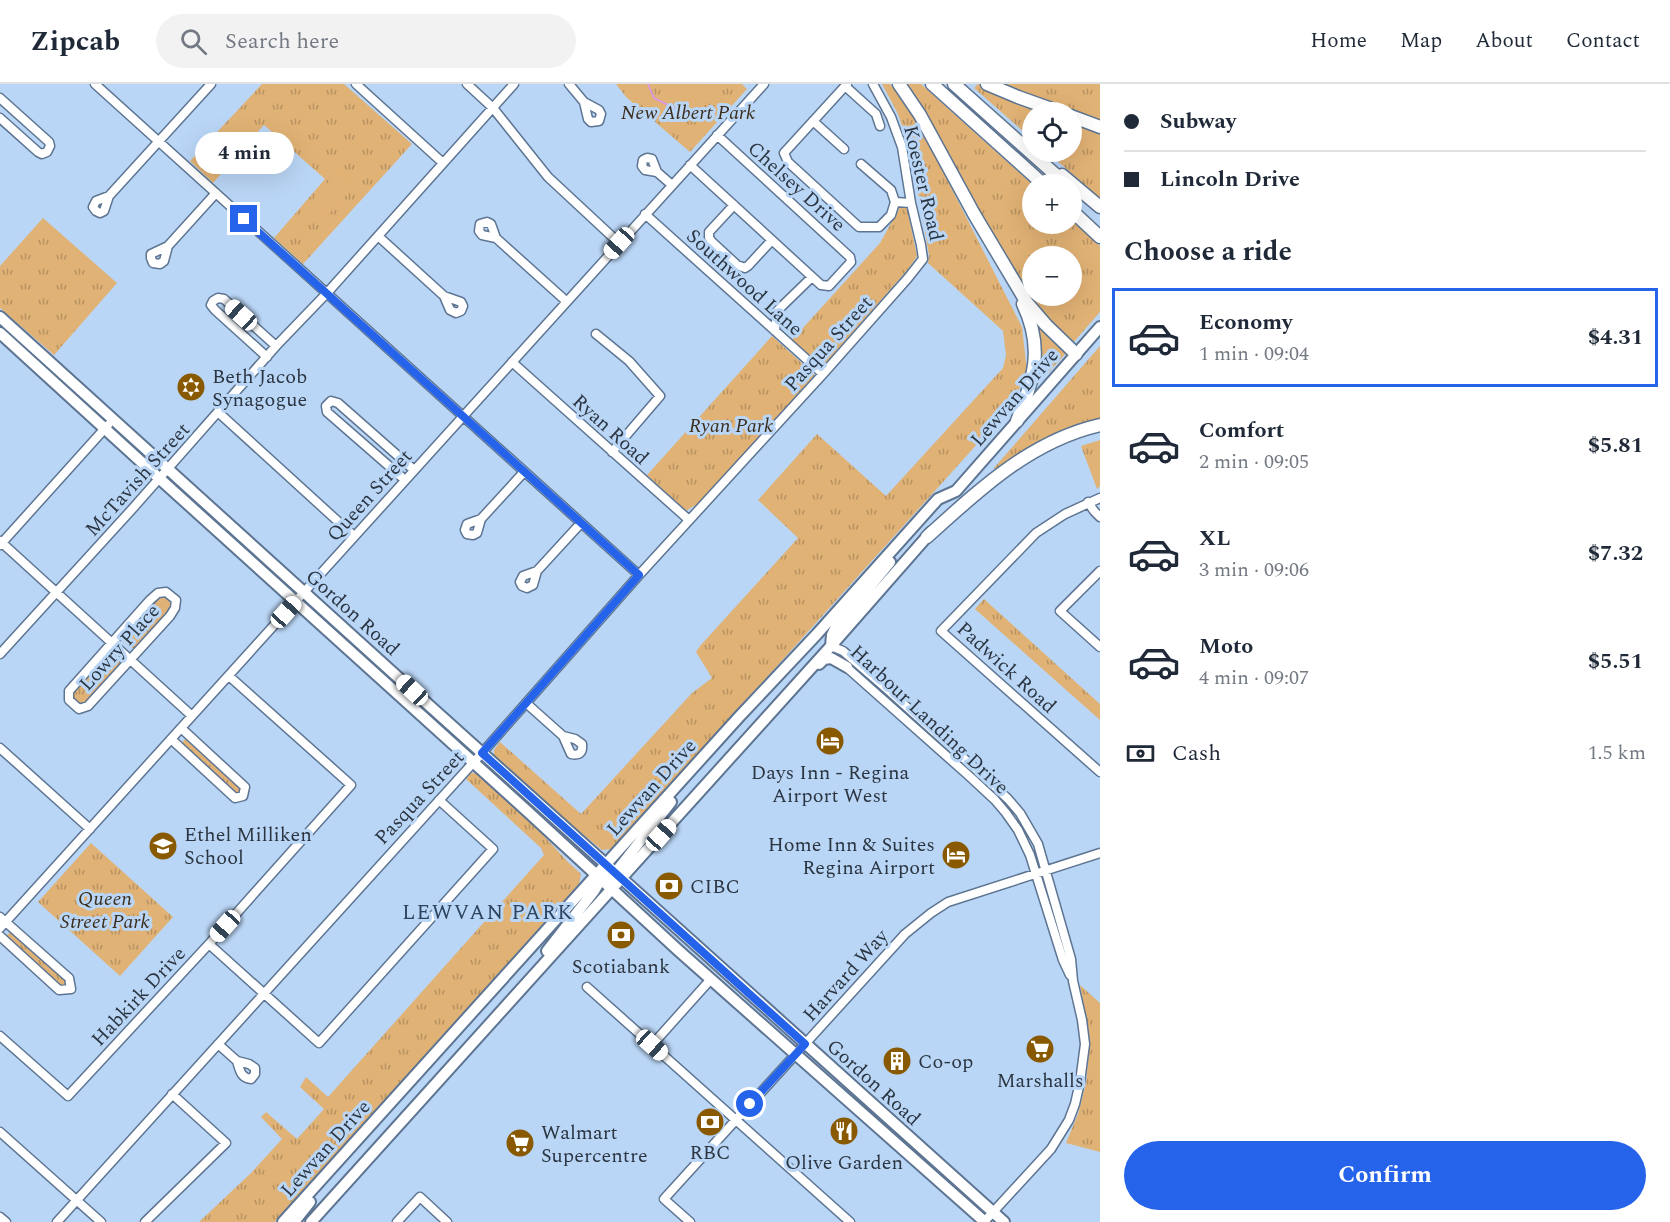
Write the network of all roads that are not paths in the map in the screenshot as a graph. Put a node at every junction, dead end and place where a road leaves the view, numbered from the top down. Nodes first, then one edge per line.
1 (95, 84) edge
2 (211, 84) edge
3 (356, 84) edge
4 (467, 84) edge
5 (514, 84) edge
6 (569, 84) edge
7 (764, 84) edge
8 (873, 84) edge
9 (899, 84) edge
10 (932, 84) edge
11 (954, 84) edge
12 (987, 84) edge
13 (846, 85) edge
14 (965, 95) junction
15 (0, 98) edge
16 (584, 102) dead end
17 (1030, 102) edge
18 (493, 108) junction
19 (0, 118) edge
20 (1082, 120) edge
21 (813, 121) junction
22 (880, 126) dead end
23 (1100, 127) edge
24 (717, 135) junction
25 (158, 141) junction
26 (1022, 142) edge
27 (844, 149) dead end
28 (1046, 162) edge
29 (443, 163) junction
30 (861, 164) dead end
31 (690, 165) junction
32 (657, 172) dead end
33 (1031, 174) edge
34 (1055, 174) edge
35 (672, 185) junction
36 (216, 193) junction
37 (109, 196) dead end
38 (1082, 199) edge
39 (896, 202) junction
40 (911, 203) junction
41 (734, 205) junction
42 (1100, 207) edge
43 (645, 214) junction
44 (1100, 215) edge
45 (1082, 220) edge
46 (378, 236) junction
47 (1100, 237) edge
48 (496, 238) dead end
49 (990, 239) junction
50 (772, 240) junction
51 (619, 243) junction
52 (168, 246) dead end
53 (923, 259) joint
54 (812, 277) junction
55 (327, 293) junction
56 (444, 296) dead end
57 (566, 301) junction
58 (0, 316) edge
59 (1100, 327) edge
60 (775, 331) junction
61 (0, 333) edge
62 (596, 334) dead end
63 (276, 346) junction
64 (1076, 354) junction
65 (267, 357) junction
66 (512, 362) junction
67 (823, 374) junction
68 (219, 413) junction
69 (464, 417) junction
70 (114, 419) junction
71 (1017, 421) junction
72 (1100, 425) edge
73 (105, 429) junction
74 (612, 452) junction
75 (168, 470) junction
76 (414, 470) junction
77 (524, 472) junction
78 (160, 479) junction
79 (405, 480) junction
80 (956, 491) junction
81 (1100, 498) edge
82 (938, 499) junction
83 (1088, 502) junction
84 (1100, 517) edge
85 (480, 519) dead end
86 (688, 520) junction
87 (581, 523) junction
88 (354, 536) junction
89 (927, 537) junction
90 (1, 543) edge
91 (537, 571) dead end
92 (1100, 571) edge
93 (639, 575) junction
94 (56, 592) junction
95 (304, 592) junction
96 (296, 601) junction
97 (112, 642) junction
98 (807, 645) junction
99 (831, 646) junction
100 (1100, 647) edge
101 (0, 654) edge
102 (130, 659) junction
103 (847, 667) junction
104 (229, 676) junction
105 (786, 696) junction
106 (526, 703) junction
107 (192, 716) junction
108 (181, 728) junction
109 (563, 736) dead end
110 (171, 739) junction
111 (0, 748) edge
112 (482, 753) junction
113 (474, 762) junction
114 (1100, 772) edge
115 (439, 800) junction
116 (90, 829) junction
117 (1100, 853) edge
118 (1047, 870) junction
119 (607, 873) junction
120 (1035, 873) junction
121 (612, 889) junction
122 (2, 922) edge
123 (0, 936) edge
124 (209, 944) junction
125 (711, 979) junction
126 (1073, 981) junction
127 (587, 987) dead end
128 (264, 994) junction
129 (486, 1028) junction
130 (0, 1036) edge
131 (218, 1044) junction
132 (805, 1044) junction
133 (652, 1045) junction
134 (795, 1055) junction
135 (237, 1061) dead end
136 (172, 1094) junction
137 (736, 1120) junction
138 (0, 1132) edge
139 (358, 1137) junction
140 (76, 1200) junction
141 (993, 1212) junction
142 (0, 1217) edge
143 (6, 1222) edge
144 (57, 1222) edge
145 (101, 1222) edge
146 (145, 1222) edge
147 (283, 1222) edge
148 (294, 1222) edge
149 (311, 1222) edge
150 (398, 1222) edge
151 (447, 1222) edge
152 (690, 1222) edge
153 (850, 1222) edge
154 (985, 1222) edge
155 (1004, 1222) edge

1 - 25 street
2 - 25 street
3 - 29 street
4 - 18 street
5 - 18 street, McTavish Street
6 - 16 street
7 - 24 street, Queen Street
8 - 40 street, Koester Road
9 - 49 highway
10 - 33 highway
11 - 14 highway
12 - 17 highway
13 - 21 street
13 - 22 street
14 - 26 highway
14 - 34 highway
15 - 19 street
18 - 29 street, McTavish Street
18 - 51 street
20 - 23 highway
21 - 27 street
21 - 39 street
24 - 31 street, Queen Street
24 - 54 street, Chelsey Drive
25 - 36 street
25 - 37 street
28 - 42 highway
29 - 46 street, McTavish Street
30 - 39 street
31 - 35 street, Queen Street
31 - 41 street
32 - 35 street
35 - 43 street, Queen Street
36 - 52 street
36 - 55 street
38 - 44 highway
39 - 40 street
40 - 53 street, Koester Road
41 - 50 street
41 - 50 street
43 - 51 street, Queen Street
43 - 60 street, Southwood Lane
45 - 47 highway
46 - 55 street, McTavish Street
46 - 56 street
48 - 57 street
49 - 64 highway
49 - 71 highway
50 - 54 street
51 - 57 street, Queen Street
53 - 67 street, Pasqua Street
54 - 60 street
55 - 63 street, McTavish Street
55 - 69 street
57 - 66 street, Queen Street
58 - 70 main road, Gordon Road
59 - 64 main road, Lewvan Drive
60 - 67 street, Southwood Lane
61 - 73 main road, Gordon Road
62 - 74 street
63 - 65 street, McTavish Street
63 - 65 street
64 - 71 main road, Lewvan Drive
65 - 68 street, McTavish Street
66 - 69 street, Queen Street
66 - 74 street, Ryan Road
67 - 86 street, Pasqua Street
68 - 75 street, McTavish Street
68 - 88 street
69 - 76 street, Queen Street
69 - 77 street
70 - 73 street
70 - 75 main road, Gordon Road
71 - 80 main road, Lewvan Drive
72 - 89 highway
73 - 78 main road, Gordon Road
73 - 90 street
74 - 86 street, Ryan Road
75 - 78 street, McTavish Street
75 - 95 main road, Gordon Road
76 - 79 street, Queen Street
76 - 79 street
77 - 85 street
77 - 87 street
78 - 94 street, McTavish Street
78 - 96 main road, Gordon Road
79 - 88 street, Queen Street
80 - 82 main road, Lewvan Drive
80 - 89 main road, Lewvan Drive
81 - 83 street, Padwick Road
82 - 98 main road, Lewvan Drive
82 - 99 main road
83 - 84 street
83 - 114 street, Padwick Road
86 - 93 street, Pasqua Street
87 - 91 street
87 - 93 street
88 - 95 street, Queen Street
89 - 99 main road, Lewvan Drive
90 - 94 street
92 - 100 street
93 - 106 street, Pasqua Street
94 - 97 street
94 - 101 street, McTavish Street
95 - 96 street, Queen Street
95 - 112 main road, Gordon Road
96 - 104 street, Queen Street
96 - 113 main road, Gordon Road
97 - 102 street
97 - 102 street, Lowry Place
97 - 102 street, Lowry Place
98 - 99 main road
98 - 119 main road, Lewvan Drive
99 - 103 street, Harbour Landing Drive
99 - 105 main road, Lewvan Drive
99 - 118 street, Harbour Landing Drive
102 - 107 street
103 - 105 main road
103 - 120 street, Harbour Landing Drive
104 - 107 street, Queen Street
104 - 124 street, Habkirk Drive
105 - 119 main road, Lewvan Drive
106 - 109 street
106 - 112 street, Pasqua Street
107 - 108 street, Queen Street
108 - 110 street, Queen Street
108 - 110 street
110 - 116 street, Queen Street
111 - 116 street
112 - 113 street, Pasqua Street
112 - 119 main road, Gordon Road
113 - 115 street, Pasqua Street
113 - 119 main road, Gordon Road
115 - 128 street, Pasqua Street
115 - 128 street
116 - 122 street, Queen Street
117 - 118 street, Harvard Way
118 - 120 street, Harvard Way
118 - 126 street, Harbour Landing Drive
119 - 121 main road, Gordon Road
119 - 129 main road
119 - 132 main road, Gordon Road
119 - 139 main road, Lewvan Drive
120 - 126 street, Harbour Landing Drive
120 - 132 street, Harvard Way
121 - 125 main road, Gordon Road
121 - 129 main road, Lewvan Drive
122 - 123 street
124 - 128 street
124 - 130 street, Habkirk Drive
125 - 133 street
125 - 134 main road, Gordon Road
126 - 141 street, Harbour Landing Drive
127 - 133 street
128 - 131 street, Pasqua Street
129 - 149 main road, Lewvan Drive
131 - 135 street
131 - 136 street, Pasqua Street
132 - 134 street, Harvard Way
132 - 141 main road, Gordon Road
133 - 137 street
134 - 137 street, Harvard Way
134 - 154 main road, Gordon Road
136 - 140 street, Pasqua Street
136 - 146 street
137 - 152 street, Harvard Way
137 - 153 street
138 - 140 street
139 - 147 main road, Lewvan Drive
139 - 148 main road
140 - 144 street, Pasqua Street
140 - 145 street
141 - 154 street, Harbour Landing Drive
141 - 155 main road, Gordon Road
142 - 143 street
150 - 151 street

